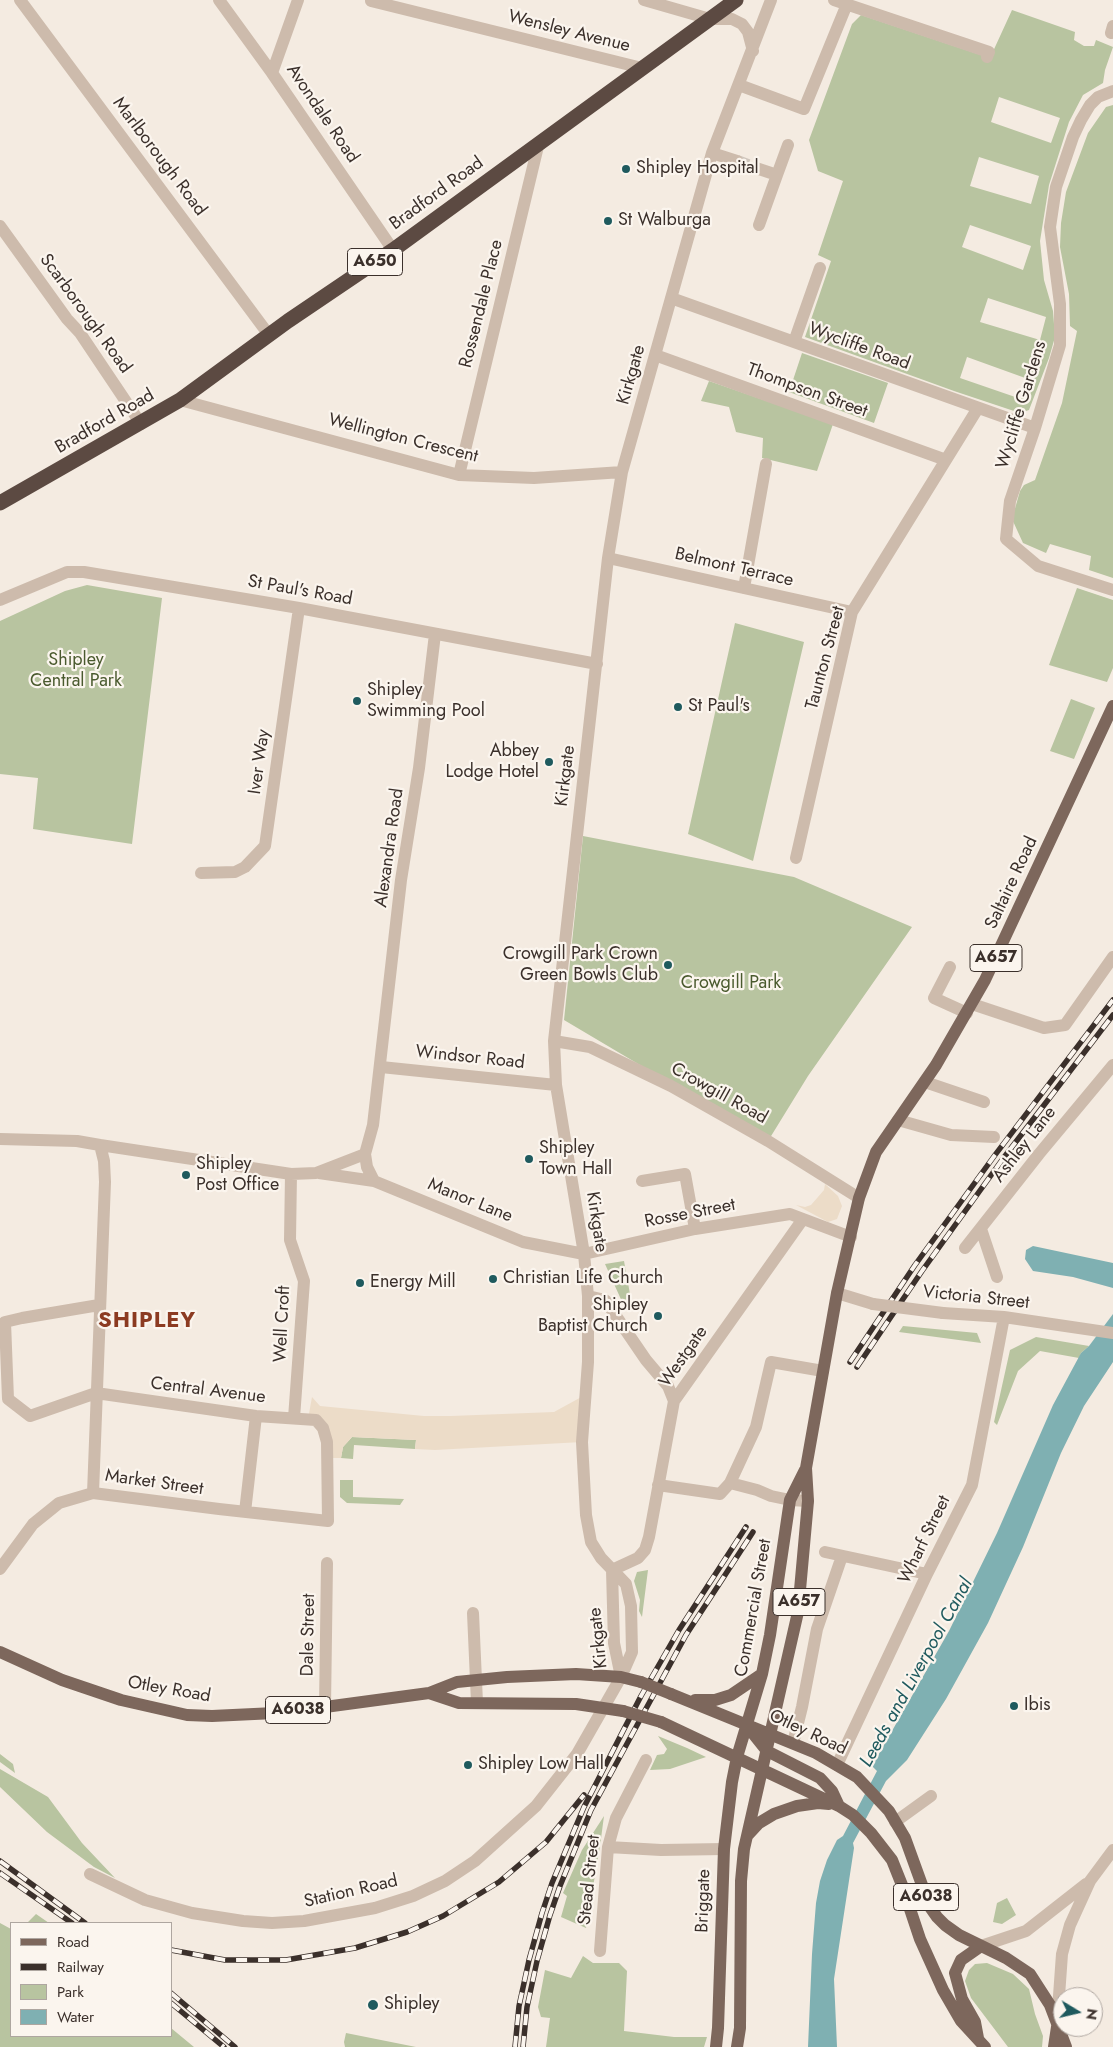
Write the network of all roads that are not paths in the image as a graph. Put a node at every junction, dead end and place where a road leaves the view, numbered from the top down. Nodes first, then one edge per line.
1 (20, 0) edge
2 (219, 0) edge
3 (298, 0) edge
4 (644, 0) edge
5 (736, 0) edge
6 (771, 0) edge
7 (371, 1) edge
8 (841, 2) edge
9 (710, 19) junction
10 (752, 51) junction
11 (987, 57) dead end
12 (642, 68) junction
13 (272, 72) junction
14 (739, 85) junction
15 (1113, 91) edge
16 (539, 142) junction
17 (788, 145) dead end
18 (712, 153) junction
19 (737, 161) tunnel mouth
20 (756, 168) tunnel mouth
21 (777, 175) junction
22 (759, 225) dead end
23 (0, 226) edge
24 (393, 250) junction
25 (820, 268) dead end
26 (671, 298) junction
27 (269, 335) junction
28 (794, 342) junction
29 (655, 355) junction
30 (180, 400) junction
31 (978, 408) junction
32 (141, 424) junction
33 (1035, 428) junction
34 (946, 460) junction
35 (766, 464) dead end
36 (622, 472) junction
37 (459, 475) junction
38 (0, 503) edge
39 (608, 558) junction
40 (744, 588) junction
41 (1113, 590) edge
42 (0, 600) edge
43 (299, 608) junction
44 (852, 612) junction
45 (435, 634) junction
46 (597, 664) junction
47 (1113, 706) edge
48 (796, 858) dead end
49 (200, 873) dead end
50 (1113, 957) edge
51 (950, 967) dead end
52 (970, 1009) junction
53 (554, 1042) junction
54 (1113, 1065) edge
55 (381, 1067) junction
56 (924, 1082) junction
57 (556, 1085) junction
58 (984, 1102) dead end
59 (898, 1120) junction
60 (994, 1137) dead end
61 (0, 1139) edge
62 (100, 1145) junction
63 (365, 1154) junction
64 (316, 1173) junction
65 (291, 1174) junction
66 (374, 1181) junction
67 (642, 1181) dead end
68 (859, 1198) junction
69 (803, 1219) junction
70 (695, 1229) junction
71 (981, 1229) junction
72 (851, 1237) junction
73 (965, 1248) dead end
74 (584, 1254) junction
75 (997, 1277) dead end
76 (837, 1293) junction
77 (588, 1296) junction
78 (99, 1305) junction
79 (1004, 1317) junction
80 (1113, 1333) edge
81 (823, 1372) junction
82 (96, 1393) junction
83 (674, 1401) junction
84 (256, 1416) junction
85 (294, 1418) junction
86 (806, 1468) junction
87 (730, 1483) junction
88 (658, 1485) junction
89 (93, 1492) junction
90 (790, 1500) junction
91 (808, 1501) junction
92 (246, 1512) junction
93 (328, 1521) joint
94 (825, 1552) dead end
95 (842, 1556) junction
96 (327, 1563) dead end
97 (0, 1569) edge
98 (612, 1570) junction
99 (927, 1574) junction
100 (473, 1613) dead end
101 (0, 1652) edge
102 (762, 1674) junction
103 (621, 1677) junction
104 (476, 1680) junction
105 (429, 1693) junction
106 (687, 1700) junction
107 (477, 1703) junction
108 (325, 1707) junction
109 (604, 1707) junction
110 (746, 1724) junction
111 (771, 1734) junction
112 (792, 1743) junction
113 (767, 1751) junction
114 (737, 1757) junction
115 (646, 1760) dead end
116 (838, 1765) junction
117 (762, 1769) junction
118 (931, 1796) dead end
119 (839, 1806) junction
120 (892, 1816) junction
121 (746, 1836) junction
122 (608, 1847) junction
123 (724, 1849) junction
124 (1113, 1850) edge
125 (90, 1874) dead end
126 (1090, 1881) junction
127 (981, 1946) junction
128 (600, 1951) dead end
129 (1060, 1987) edge
130 (1053, 2013) edge
131 (981, 2043) edge
132 (716, 2047) edge
133 (738, 2047) edge

1 - 27 street, Marlborough Road
2 - 13 street, Avondale Road
3 - 13 street
4 - 9 street
5 - 9 highway, Bradford Road / A650
6 - 10 street, Kirkgate
7 - 12 street, Wensley Avenue
8 - 11 street
8 - 14 street
9 - 10 street
9 - 12 highway, Bradford Road / A650
10 - 14 street, Kirkgate
12 - 16 highway, Bradford Road / A650
13 - 24 street, Avondale Road
14 - 18 street, Kirkgate
15 - 33 street, Wycliffe Gardens
16 - 24 highway, Bradford Road / A650
16 - 37 street, Rossendale Place
17 - 21 street
18 - 19 street
18 - 26 street, Kirkgate
20 - 21 street
21 - 22 street
23 - 32 street, Scarborough Road
24 - 27 highway, Bradford Road / A650
25 - 28 street
26 - 28 street, Wycliffe Road
26 - 29 street, Kirkgate
27 - 30 highway, Bradford Road / A650
28 - 31 street, Wycliffe Road
29 - 34 street, Thompson Street
29 - 36 street, Kirkgate
30 - 32 highway, Bradford Road / A650
30 - 37 street, Wellington Crescent
31 - 33 street, Wycliffe Road
31 - 34 street, Taunton Street
32 - 38 highway, Bradford Road / A650
33 - 41 street, Wycliffe Gardens
34 - 44 street, Taunton Street
35 - 40 street
36 - 37 street, Wellington Crescent
36 - 39 street, Kirkgate
39 - 40 street, Belmont Terrace
39 - 46 street, Kirkgate
40 - 44 street, Belmont Terrace
42 - 43 street, St Paul's Road
43 - 45 street, St Paul's Road
43 - 49 street, Iver Way
44 - 48 street, Taunton Street
45 - 46 street, St Paul's Road
45 - 55 street, Alexandra Road
46 - 53 street, Kirkgate
47 - 52 main road, Saltaire Road / A657
50 - 52 street
51 - 52 street
52 - 56 main road, Saltaire Road / A657
53 - 57 street, Kirkgate
53 - 68 street, Crowgill Road
54 - 71 street, Ashley Lane
55 - 57 street, Windsor Road
55 - 63 street
56 - 58 street
56 - 59 main road, Saltaire Road / A657
57 - 74 street, Kirkgate
59 - 60 street
59 - 68 main road, Saltaire Road / A657
61 - 62 street
62 - 65 street
62 - 78 street
63 - 64 street
63 - 66 street
64 - 65 street
64 - 66 street
65 - 85 street, Well Croft
66 - 74 street, Manor Lane
67 - 70 street
68 - 72 main road, Commercial Street / A657
69 - 70 street, Rosse Street
69 - 72 street
69 - 83 street, Westgate
70 - 74 street, Rosse Street
71 - 73 street, Ashley Lane
71 - 75 street
72 - 76 main road, Commercial Street / A657
74 - 77 street, Kirkgate
76 - 79 street, Victoria Street, bridge
76 - 81 main road, Commercial Street / A657
77 - 83 street
77 - 98 street, Kirkgate
78 - 82 street
78 - 82 street, Central Avenue
79 - 80 street, Victoria Street
79 - 99 street, Wharf Street
81 - 86 main road, Commercial Street / A657
81 - 87 street
82 - 84 street, Central Avenue
82 - 89 street
83 - 88 street, Westgate
84 - 85 street, Central Avenue
84 - 92 street
85 - 93 street, Central Avenue
86 - 90 main road, Commercial Street / A657
86 - 91 main road, Commercial Street / A657
87 - 88 street
87 - 90 street
88 - 98 street, Westgate
89 - 92 street, Market Street
89 - 97 street, Market Street
90 - 91 street
90 - 102 main road, Commercial Street / A657
91 - 111 main road, Commercial Street / A657
92 - 93 street, Market Street
94 - 95 street
95 - 99 street
95 - 112 street
96 - 108 street, Dale Street
98 - 103 street, Kirkgate
98 - 103 street, Kirkgate
99 - 116 street, Wharf Street
100 - 104 street
101 - 108 main road, Otley Road / A6038
102 - 106 main road
102 - 110 main road, Commercial Street / A657
103 - 104 main road, Otley Road / A6038
103 - 106 main road, Otley Road / A6038, bridge
103 - 109 street, Station Road
104 - 105 main road, Otley Road / A6038
104 - 107 street
105 - 107 main road, Otley Road / A6038
105 - 108 main road, Otley Road / A6038
106 - 110 main road, Otley Road / A6038
107 - 109 main road, Otley Road / A6038
109 - 114 main road, Otley Road / A6038, bridge
109 - 125 street, Station Road
110 - 111 main road, Otley Road / A6038
110 - 113 main road
110 - 114 main road, Commercial Street / A657
111 - 112 main road, Otley Road / A6038
111 - 113 main road, Commercial Street / A657
112 - 116 main road, Otley Road / A6038
113 - 117 main road, Commercial Street / A657
113 - 119 main road
114 - 117 main road, Otley Road / A6038
114 - 123 main road, Briggate / A657
115 - 122 street, Stead Street
116 - 120 main road, Otley Road / A6038
117 - 119 main road, Otley Road / A6038
117 - 121 main road, Briggate / A657
118 - 120 street
119 - 121 main road
119 - 131 main road, Otley Road / A6038
120 - 127 main road, Otley Road / A6038
121 - 133 main road, Briggate / A657
122 - 123 street
122 - 128 street, Stead Street
123 - 132 main road, Briggate / A657
124 - 126 street
126 - 127 street
126 - 129 street
127 - 130 main road, Otley Road / A6038
127 - 131 main road, A6038

